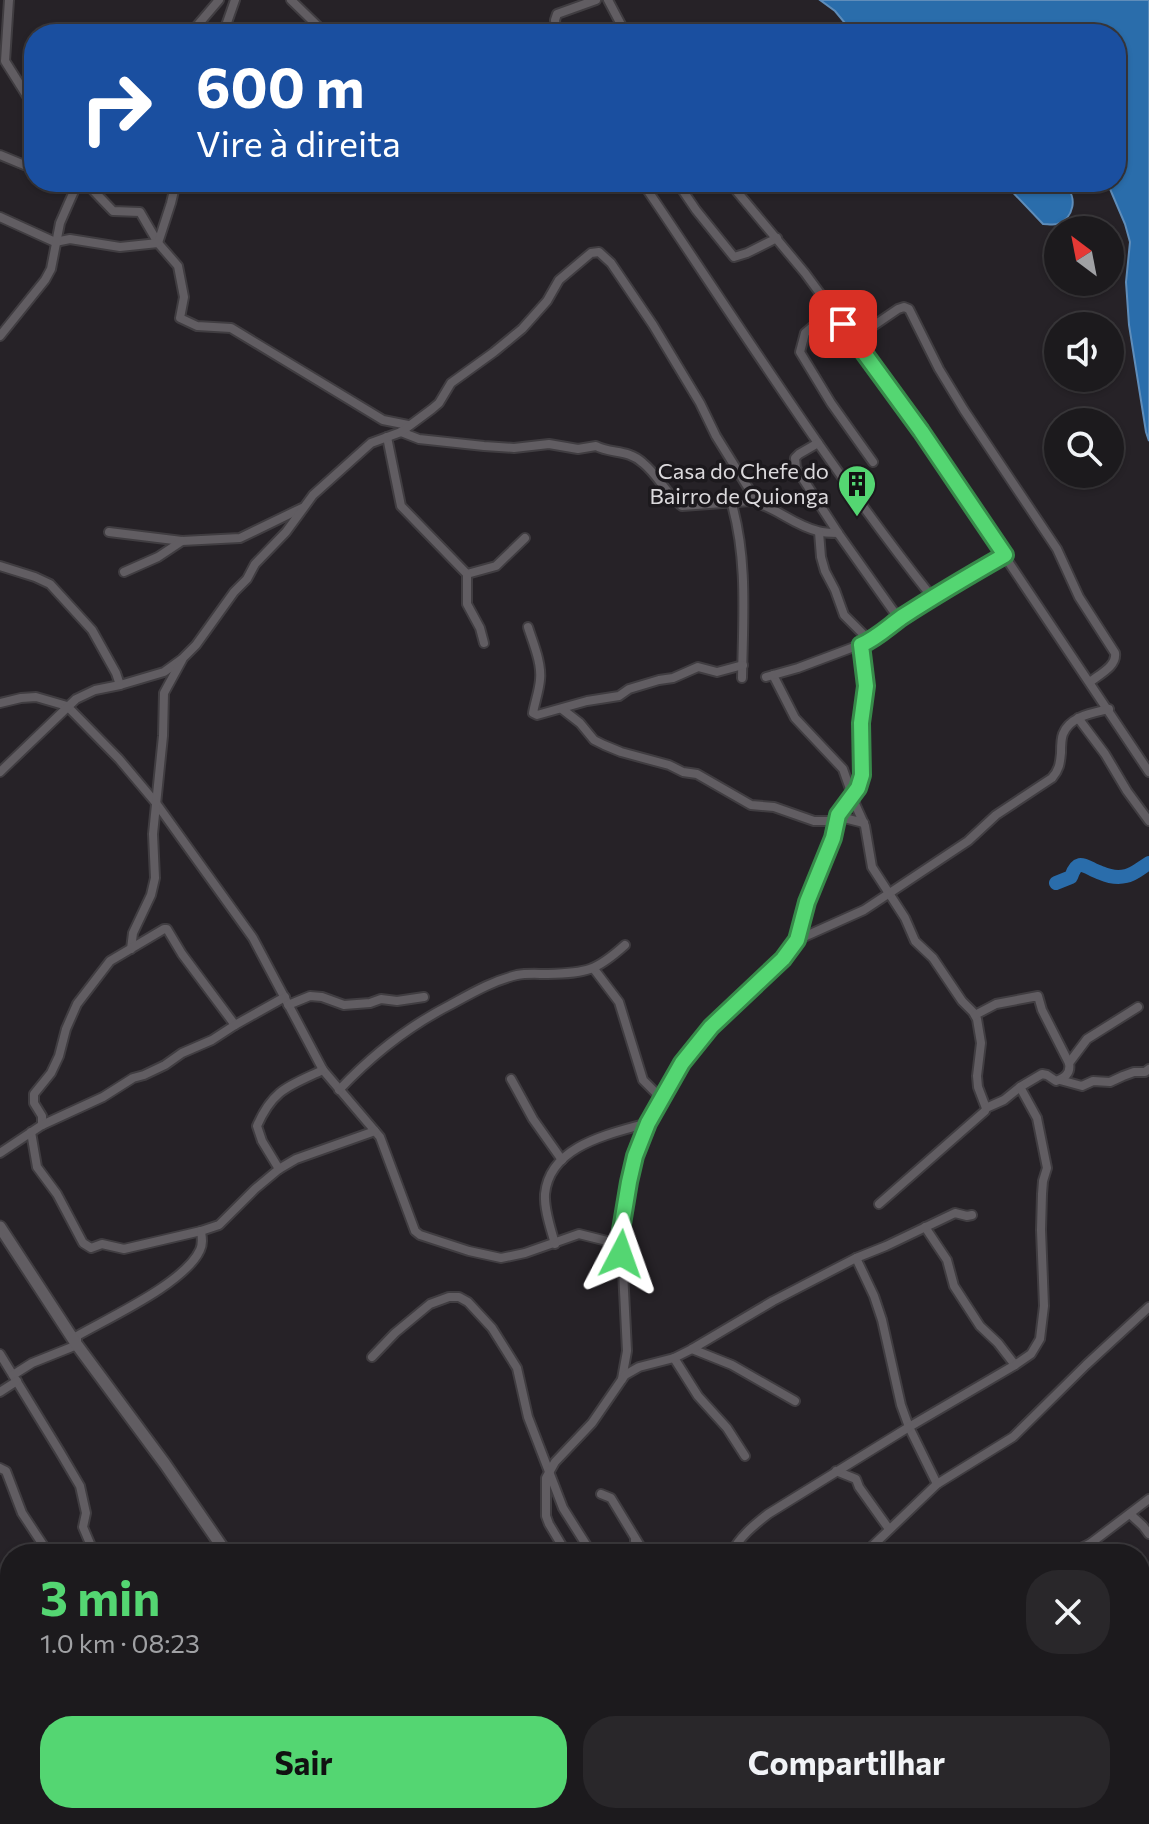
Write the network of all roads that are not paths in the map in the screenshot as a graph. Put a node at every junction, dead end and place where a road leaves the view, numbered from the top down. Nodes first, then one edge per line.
1 (9, 0) edge
2 (219, 0) edge
3 (235, 0) edge
4 (291, 0) edge
5 (596, 0) edge
6 (608, 0) edge
7 (199, 24) edge
8 (227, 24) edge
9 (316, 24) edge
10 (555, 24) edge
11 (621, 24) edge
12 (24, 91) edge
13 (0, 155) edge
14 (24, 165) edge
15 (73, 192) edge
16 (95, 192) edge
17 (174, 192) edge
18 (649, 192) edge
19 (684, 192) edge
20 (738, 192) edge
21 (0, 217) edge
22 (777, 238) junction
23 (55, 242) junction
24 (158, 243) junction
25 (832, 310) junction
26 (0, 336) edge
27 (854, 339) junction
28 (404, 429) junction
29 (387, 437) junction
30 (818, 443) junction
31 (873, 462) dead end
32 (731, 501) junction
33 (757, 502) junction
34 (303, 507) junction
35 (109, 532) dead end
36 (819, 532) junction
37 (838, 533) junction
38 (525, 538) dead end
39 (182, 541) junction
40 (1005, 555) junction
41 (0, 566) edge
42 (124, 572) dead end
43 (467, 574) junction
44 (932, 597) junction
45 (899, 619) junction
46 (528, 627) dead end
47 (484, 643) dead end
48 (865, 643) junction
49 (182, 659) junction
50 (743, 665) junction
51 (742, 678) dead end
52 (1090, 682) junction
53 (120, 685) junction
54 (0, 703) edge
55 (67, 706) junction
56 (562, 709) junction
57 (1109, 709) junction
58 (1078, 718) junction
59 (0, 772) edge
60 (1149, 772) edge
61 (853, 795) junction
62 (156, 803) junction
63 (838, 818) junction
64 (1149, 821) edge
65 (864, 823) junction
66 (888, 894) junction
67 (797, 940) junction
68 (625, 945) dead end
69 (131, 949) junction
70 (594, 969) junction
71 (424, 997) dead end
72 (286, 1001) junction
73 (1138, 1007) dead end
74 (975, 1015) junction
75 (235, 1025) junction
76 (1069, 1063) junction
77 (323, 1070) junction
78 (1148, 1072) edge
79 (511, 1079) dead end
80 (1060, 1080) junction
81 (1020, 1087) junction
82 (339, 1090) junction
83 (661, 1098) junction
84 (986, 1108) junction
85 (648, 1123) junction
86 (42, 1125) junction
87 (375, 1131) junction
88 (31, 1132) junction
89 (0, 1153) edge
90 (562, 1160) junction
91 (279, 1169) junction
92 (879, 1204) dead end
93 (972, 1215) dead end
94 (0, 1227) edge
95 (925, 1227) junction
96 (201, 1231) junction
97 (555, 1244) junction
98 (621, 1254) junction
99 (856, 1258) junction
100 (1149, 1307) edge
101 (77, 1345) junction
102 (692, 1349) junction
103 (0, 1354) edge
104 (372, 1357) dead end
105 (674, 1358) junction
106 (1015, 1365) junction
107 (15, 1378) junction
108 (622, 1379) junction
109 (0, 1392) edge
110 (795, 1401) dead end
111 (909, 1427) junction
112 (745, 1456) dead end
113 (0, 1468) edge
114 (550, 1471) junction
115 (836, 1471) junction
116 (937, 1484) junction
117 (601, 1494) dead end
118 (1149, 1499) edge
119 (1130, 1514) junction
120 (889, 1529) junction
121 (1149, 1534) edge
122 (634, 1536) junction
123 (1091, 1543) edge
124 (41, 1544) edge
125 (90, 1544) edge
126 (220, 1544) edge
127 (561, 1544) edge
128 (586, 1544) edge
129 (636, 1544) edge
130 (639, 1544) edge
131 (737, 1544) edge
132 (874, 1544) edge

1 - 12 street
2 - 7 street
3 - 8 street
4 - 9 street
5 - 10 street
6 - 11 street
13 - 14 street
15 - 23 street
16 - 24 street
17 - 24 street
18 - 30 street
19 - 22 street
20 - 22 street
21 - 23 street
22 - 25 street
23 - 24 street
23 - 26 street
24 - 28 street
25 - 27 street
25 - 31 street
27 - 40 street
27 - 52 street
28 - 29 street
28 - 32 street
28 - 33 street
29 - 34 street
29 - 43 street
30 - 37 street
30 - 44 street
32 - 33 street
32 - 50 street
33 - 36 street
34 - 39 street
34 - 49 street
35 - 39 street
36 - 37 street
36 - 48 street
37 - 45 street
38 - 43 street
39 - 42 street
40 - 44 street
40 - 52 street
41 - 53 street
43 - 47 street
44 - 45 street
45 - 48 street
46 - 56 street
48 - 61 street
48 - 61 street
49 - 53 street
49 - 62 street
50 - 51 street
50 - 56 street
52 - 57 street
53 - 55 street
54 - 55 street
55 - 59 street
55 - 62 street
56 - 63 street
57 - 58 street
57 - 60 street
58 - 64 street
58 - 66 street
61 - 63 street
61 - 65 street
62 - 69 street
62 - 72 street
63 - 65 street
63 - 67 street
65 - 66 street
66 - 67 street
66 - 74 street
67 - 83 street
68 - 70 street
69 - 75 street
69 - 86 street
70 - 82 street
70 - 83 street
71 - 72 street
72 - 75 street
72 - 77 street
73 - 76 street
74 - 76 street
74 - 84 street
75 - 86 street
76 - 80 street
77 - 82 street
77 - 91 street
78 - 80 street
79 - 90 street
80 - 81 street
81 - 84 street
81 - 106 street
82 - 87 street
83 - 85 street
84 - 92 street
85 - 90 street
85 - 98 street
86 - 88 street
87 - 91 street
87 - 97 street
88 - 89 street
88 - 96 street
90 - 97 street
91 - 96 street
93 - 95 street
94 - 101 main road
95 - 99 street
95 - 106 street
96 - 101 street
97 - 98 street
98 - 108 street
99 - 102 street
99 - 111 street
100 - 116 street
101 - 107 street
101 - 126 main road
102 - 105 street
102 - 110 street
103 - 107 street
104 - 114 street
105 - 108 street
105 - 112 street
106 - 111 street
107 - 109 street
107 - 125 street
108 - 114 street
111 - 115 street
111 - 116 street
113 - 124 street
114 - 127 street
114 - 128 street
115 - 120 street
115 - 131 street
116 - 120 street
117 - 122 street
118 - 119 street
119 - 121 street
119 - 123 street
120 - 132 street
122 - 129 street
122 - 130 street

